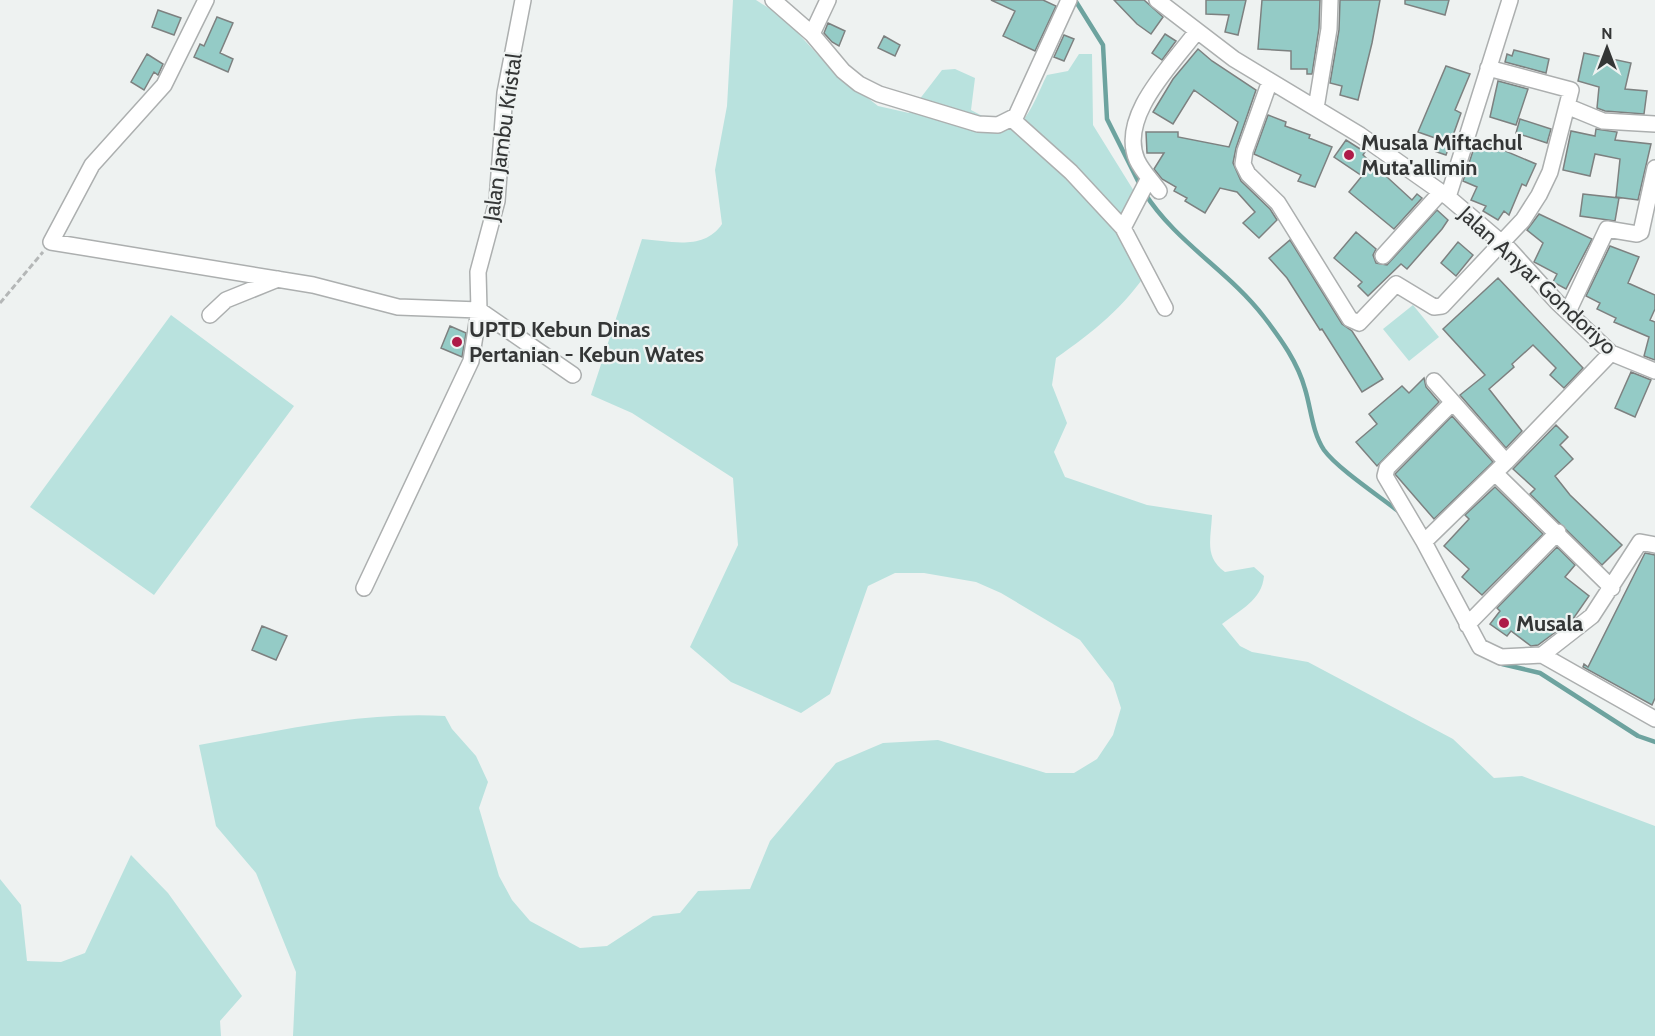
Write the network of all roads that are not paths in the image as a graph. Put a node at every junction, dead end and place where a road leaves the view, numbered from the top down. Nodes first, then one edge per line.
1 (206, 0) edge
2 (523, 0) edge
3 (772, 0) edge
4 (828, 0) edge
5 (1069, 0) edge
6 (1156, 0) edge
7 (1330, 0) edge
8 (1510, 0) edge
9 (1197, 31) junction
10 (812, 34) junction
11 (1488, 68) junction
12 (1270, 81) junction
13 (1569, 107) junction
14 (1316, 108) junction
15 (1012, 120) junction
16 (1655, 124) edge
17 (1655, 168) edge
18 (1444, 195) junction
19 (1123, 228) junction
20 (1502, 243) junction
21 (1383, 256) dead end
22 (278, 279) junction
23 (1166, 308) dead end
24 (479, 310) junction
25 (1568, 312) junction
26 (210, 315) dead end
27 (1611, 353) junction
28 (1655, 371) edge
29 (573, 375) dead end
30 (1434, 381) dead end
31 (1452, 403) junction
32 (1501, 468) junction
33 (1558, 532) junction
34 (1424, 542) junction
35 (1655, 545) edge
36 (364, 588) dead end
37 (1612, 588) junction
38 (1467, 625) junction
39 (1542, 655) junction
40 (1654, 717) edge

1 - 22 street
2 - 24 street, Jalan Jambu Kristal
3 - 10 street
4 - 10 street
5 - 15 street
6 - 9 street, Jalan Anyar Gondoriyo
7 - 14 street
8 - 11 street
9 - 12 street, Jalan Anyar Gondoriyo
9 - 19 street
10 - 15 street
11 - 13 street
11 - 18 street
12 - 14 street, Jalan Anyar Gondoriyo
12 - 20 street
13 - 16 street
13 - 20 street
14 - 18 street, Jalan Anyar Gondoriyo
15 - 19 street
17 - 25 street
18 - 20 street, Jalan Anyar Gondoriyo
18 - 21 street
19 - 23 street
20 - 25 street, Jalan Anyar Gondoriyo
22 - 24 street
22 - 26 street
24 - 29 street
24 - 36 street, Jalan Jambu Kristal
25 - 27 street, Jalan Anyar Gondoriyo
27 - 28 street, Jalan Anyar Gondoriyo
27 - 32 street
30 - 31 street
31 - 32 street
31 - 34 street
32 - 33 street
32 - 34 street
33 - 37 street
33 - 38 street
34 - 38 street
35 - 37 street
37 - 39 street
38 - 39 street
39 - 40 street

